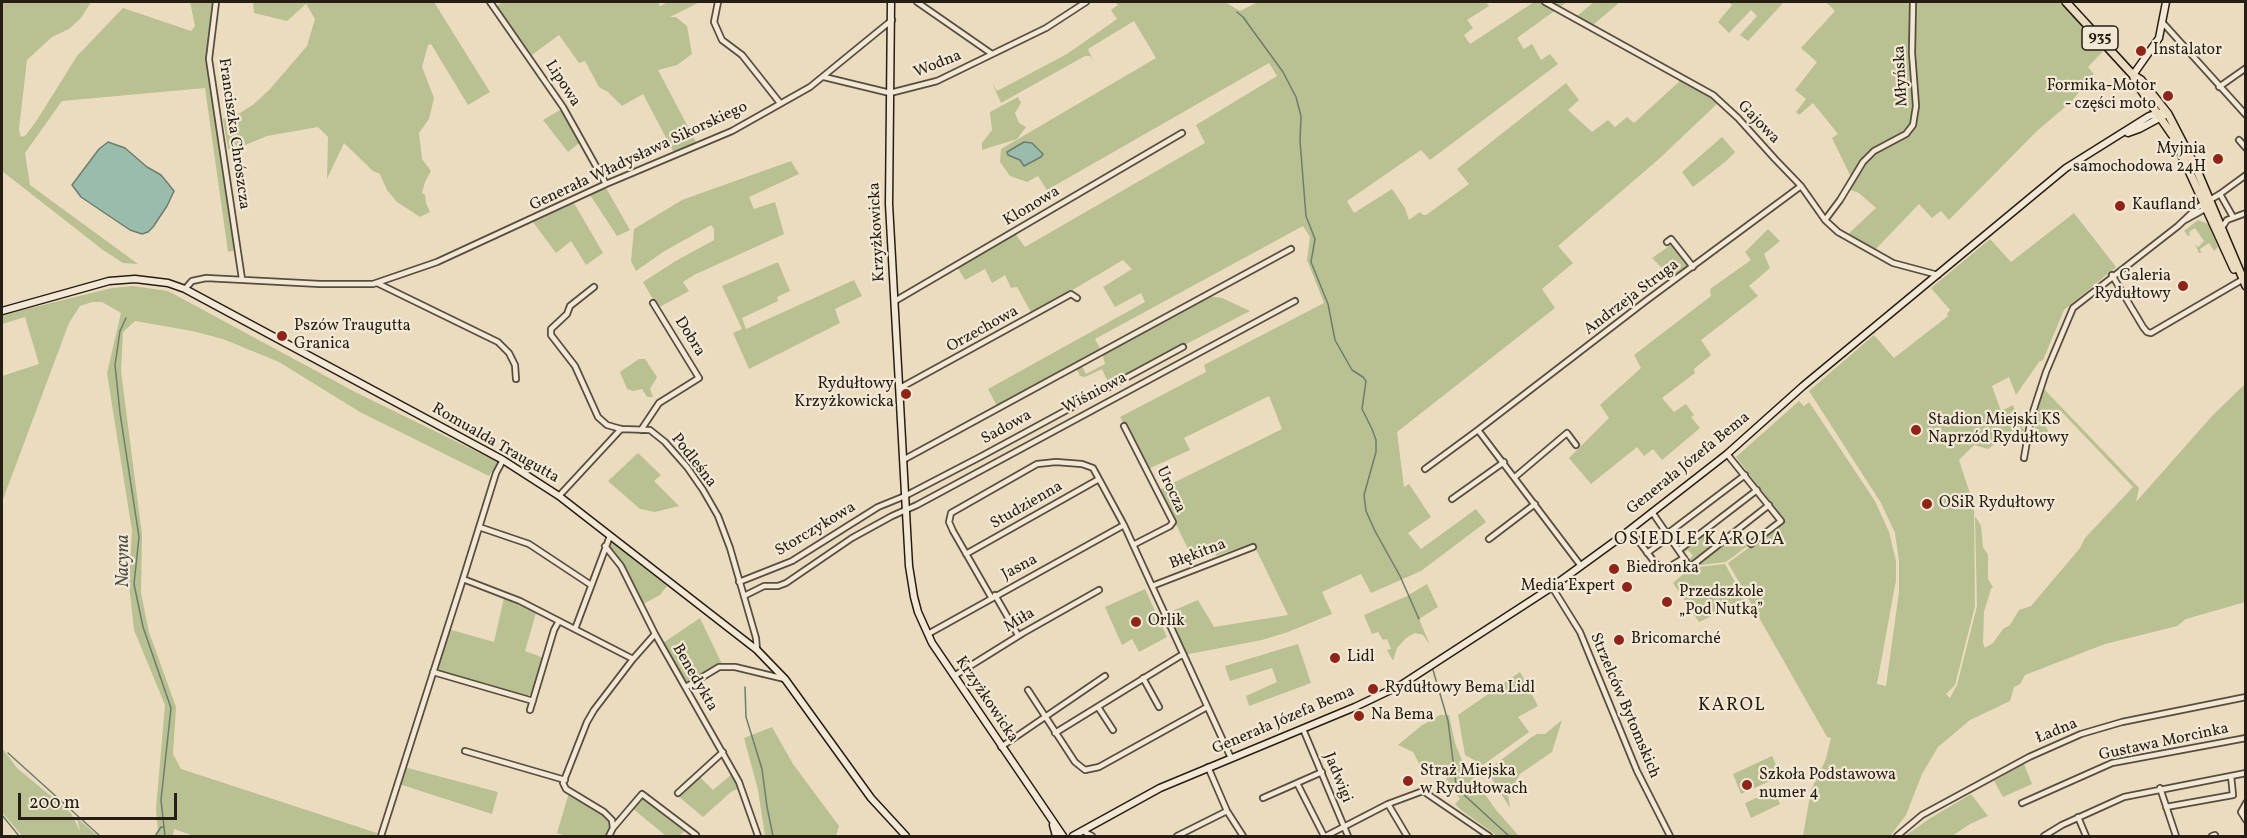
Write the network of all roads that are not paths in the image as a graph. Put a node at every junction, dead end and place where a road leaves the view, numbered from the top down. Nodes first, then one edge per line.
1 (216, 2) edge
2 (490, 2) edge
3 (718, 2) edge
4 (891, 2) edge
5 (917, 2) edge
6 (1086, 2) edge
7 (1545, 2) edge
8 (1913, 2) edge
9 (2066, 2) edge
10 (2166, 2) edge
11 (892, 20) junction
12 (2163, 23) junction
13 (992, 54) junction
14 (2246, 68) edge
15 (2133, 75) junction
16 (824, 77) junction
17 (2219, 87) junction
18 (890, 93) junction
19 (2148, 98) junction
20 (780, 103) junction
21 (2162, 114) junction
22 (2246, 115) edge
23 (2150, 119) junction
24 (2167, 126) junction
25 (1182, 133) dead end
26 (2240, 140) dead end
27 (2246, 148) edge
28 (2246, 175) edge
29 (606, 184) junction
30 (1801, 186) junction
31 (2220, 194) junction
32 (2207, 202) junction
33 (2246, 213) edge
34 (2194, 215) junction
35 (2210, 217) junction
36 (2233, 217) junction
37 (1825, 220) junction
38 (2185, 220) junction
39 (2221, 229) junction
40 (1667, 242) dead end
41 (1291, 249) dead end
42 (1693, 267) junction
43 (1938, 275) junction
44 (2112, 275) junction
45 (242, 279) junction
46 (377, 282) junction
47 (2244, 286) edge
48 (594, 287) dead end
49 (185, 290) junction
50 (1077, 298) dead end
51 (895, 301) junction
52 (1296, 301) dead end
53 (653, 303) dead end
54 (2, 311) edge
55 (1183, 347) dead end
56 (516, 379) dead end
57 (900, 388) junction
58 (1124, 426) dead end
59 (621, 429) junction
60 (641, 430) junction
61 (1478, 430) junction
62 (1576, 445) dead end
63 (1727, 454) junction
64 (2024, 458) dead end
65 (504, 460) junction
66 (903, 460) junction
67 (1503, 462) junction
68 (1425, 469) dead end
69 (1744, 475) junction
70 (1515, 477) junction
71 (1099, 479) junction
72 (1757, 490) junction
73 (560, 496) junction
74 (905, 496) junction
75 (1452, 499) dead end
76 (1535, 504) junction
77 (1769, 505) junction
78 (906, 509) junction
79 (1652, 512) junction
80 (1124, 525) junction
81 (479, 527) junction
82 (1629, 530) junction
83 (1668, 535) junction
84 (610, 536) junction
85 (1489, 539) dead end
86 (1751, 544) dead end
87 (1133, 545) junction
88 (605, 546) junction
89 (1253, 547) dead end
90 (1679, 550) junction
91 (1647, 553) junction
92 (966, 554) junction
93 (1683, 558) junction
94 (1581, 566) junction
95 (463, 579) junction
96 (739, 582) junction
97 (591, 585) junction
98 (1152, 586) junction
99 (1552, 587) junction
100 (1100, 590) dead end
101 (744, 596) junction
102 (993, 596) junction
103 (559, 621) junction
104 (575, 629) junction
105 (655, 634) junction
106 (928, 634) junction
107 (1018, 635) junction
108 (757, 650) junction
109 (1184, 655) junction
110 (633, 659) junction
111 (433, 672) junction
112 (954, 676) junction
113 (1105, 676) dead end
114 (1143, 678) junction
115 (785, 680) junction
116 (686, 687) junction
117 (1028, 690) dead end
118 (2246, 697) edge
119 (533, 701) junction
120 (1098, 707) junction
121 (1159, 707) dead end
122 (1207, 707) junction
123 (530, 710) dead end
124 (1044, 716) junction
125 (1303, 729) junction
126 (1113, 730) dead end
127 (1055, 734) junction
128 (2246, 738) edge
129 (1001, 747) junction
130 (465, 751) dead end
131 (723, 752) junction
132 (1231, 758) junction
133 (1208, 767) junction
134 (1322, 772) junction
135 (2246, 773) edge
136 (2231, 776) junction
137 (565, 780) junction
138 (1297, 783) junction
139 (2160, 788) junction
140 (678, 793) dead end
141 (1263, 798) dead end
142 (2022, 803) dead end
143 (2246, 803) edge
144 (1388, 804) junction
145 (2166, 807) junction
146 (1227, 811) junction
147 (2078, 817) junction
148 (2246, 820) edge
149 (1053, 824) junction
150 (1344, 827) junction
151 (613, 828) junction
152 (1083, 831) junction
153 (696, 835) dead end
154 (381, 837) edge
155 (609, 837) edge
156 (758, 837) edge
157 (906, 837) edge
158 (1056, 837) edge
159 (1063, 837) edge
160 (1073, 837) edge
161 (1092, 837) edge
162 (1178, 837) edge
163 (1243, 837) edge
164 (1325, 837) edge
165 (1348, 837) edge
166 (1407, 837) edge
167 (1489, 837) edge
168 (1670, 837) edge
169 (1897, 837) edge
170 (2044, 837) edge
171 (2086, 837) edge
172 (2176, 837) edge

1 - 45 street, Franciszka Chrószcza
2 - 29 street, Lipowa
3 - 20 street
4 - 11 street, Krzyżkowicka
5 - 13 street, Wodna
6 - 13 street, Wodna
7 - 30 street, Gajowa
8 - 37 street, Młyńska
9 - 15 main road, 935
10 - 12 street
11 - 16 street, Generała Władysława Sikorskiego
11 - 18 street, Krzyżkowicka
12 - 15 street
12 - 17 street
13 - 18 street, Wodna
14 - 17 street
15 - 19 main road, 935
15 - 21 main road, 935
16 - 18 street
16 - 20 street, Generała Władysława Sikorskiego
17 - 22 street
18 - 51 street, Krzyżkowicka
19 - 21 main road, 935
19 - 23 street
20 - 29 street, Generała Władysława Sikorskiego
21 - 23 street, Generała Józefa Bema
21 - 24 main road, 935
21 - 32 main road, 935
23 - 24 street
23 - 43 street, Generała Józefa Bema
24 - 32 main road, 935
25 - 51 street, Klonowa
26 - 27 street
28 - 31 street
29 - 46 street, Generała Władysława Sikorskiego
30 - 37 street, Gajowa
30 - 42 street, Andrzeja Struga
31 - 32 street
31 - 36 street
32 - 34 street
32 - 35 main road, 935
32 - 38 street
32 - 39 main road, 935
33 - 36 street
34 - 35 street
34 - 38 street
35 - 47 main road, 935
36 - 39 street
37 - 43 street, Gajowa
38 - 44 street
39 - 47 main road, 935
40 - 42 street
41 - 66 street
42 - 61 street, Andrzeja Struga
43 - 63 street, Generała Józefa Bema
44 - 47 street
44 - 64 street
45 - 46 street, Generała Władysława Sikorskiego
45 - 49 street, Generała Władysława Sikorskiego
46 - 56 street
48 - 59 street, Podleśna
49 - 54 street, Romualda Traugutta
49 - 65 street, Romualda Traugutta
50 - 57 street, Orzechowa
51 - 57 street, Krzyżkowicka
52 - 78 street, Wiśniowa
53 - 60 street, Dobra
55 - 74 street, Sadowa
57 - 66 street, Krzyżkowicka
58 - 87 street, Urocza
59 - 60 street, Podleśna
59 - 73 street
60 - 96 street, Podleśna
61 - 67 street
61 - 68 street, Andrzeja Struga
62 - 70 street
63 - 69 street
63 - 79 street, Generała Józefa Bema
65 - 73 street, Romualda Traugutta
65 - 81 street
66 - 74 street, Krzyżkowicka
67 - 70 street
67 - 75 street
69 - 72 street
69 - 83 street
70 - 76 street
71 - 80 street
71 - 92 street, Studzienna
71 - 92 street
72 - 77 street
72 - 90 street
73 - 84 street, Romualda Traugutta
74 - 78 street, Krzyżkowicka
74 - 96 street, Storczykowa
76 - 85 street
76 - 94 street
77 - 86 street
77 - 93 street
78 - 101 street, Wiśniowa
78 - 106 street, Krzyżkowicka
79 - 82 street, Generała Józefa Bema
79 - 83 street
80 - 87 street
80 - 102 street, Jasna
81 - 95 street
81 - 97 street
82 - 91 street
82 - 94 street, Generała Józefa Bema
83 - 90 street
83 - 91 street
84 - 88 street
84 - 108 street, Romualda Traugutta
87 - 98 street
88 - 97 street
88 - 105 street, Benedykta
89 - 98 street, Błękitna
90 - 93 street
91 - 93 street
92 - 102 street
94 - 99 street, Generała Józefa Bema
95 - 103 street
95 - 111 street
96 - 101 street, Podleśna
97 - 104 street
98 - 109 street
99 - 125 street, Generała Józefa Bema
99 - 168 street, Strzelców Bytomskich
100 - 107 street, Miła
101 - 108 street, Podleśna
102 - 106 street, Jasna
102 - 107 street
103 - 104 street
103 - 119 street
104 - 110 street
105 - 110 street
105 - 116 street, Benedykta
106 - 112 street, Krzyżkowicka
107 - 112 street, Miła
108 - 115 street, Romualda Traugutta
109 - 114 street
109 - 122 street
110 - 137 street
111 - 119 street
111 - 154 street
112 - 129 street, Krzyżkowicka
113 - 124 street
114 - 120 street
114 - 121 street
115 - 116 street
115 - 157 street, Romualda Traugutta
116 - 131 street, Benedykta
117 - 124 street
118 - 169 street, Ładna
119 - 123 street
120 - 126 street
120 - 127 street
122 - 127 street
122 - 132 street
124 - 127 street
124 - 129 street
125 - 132 street, Generała Józefa Bema
125 - 134 street, Jadwigi
128 - 142 street, Gustawa Morcinka
129 - 149 street, Krzyżkowicka
130 - 137 street
131 - 140 street
131 - 156 street, Benedykta
132 - 133 street, Generała Józefa Bema
133 - 146 street
133 - 152 street, Generała Józefa Bema
134 - 138 street
134 - 150 street, Jadwigi
135 - 136 street
136 - 139 street
136 - 145 street
137 - 151 street
138 - 141 street
138 - 164 street
139 - 145 street
139 - 147 street
143 - 148 street
144 - 150 street
144 - 166 street
144 - 167 street
145 - 172 street
146 - 162 street
146 - 163 street
147 - 170 street
147 - 171 street
149 - 158 street
149 - 159 street, Krzyżkowicka
150 - 164 street
150 - 165 street, Jadwigi
151 - 153 street
151 - 155 street
152 - 160 street, Generała Józefa Bema
152 - 161 street

